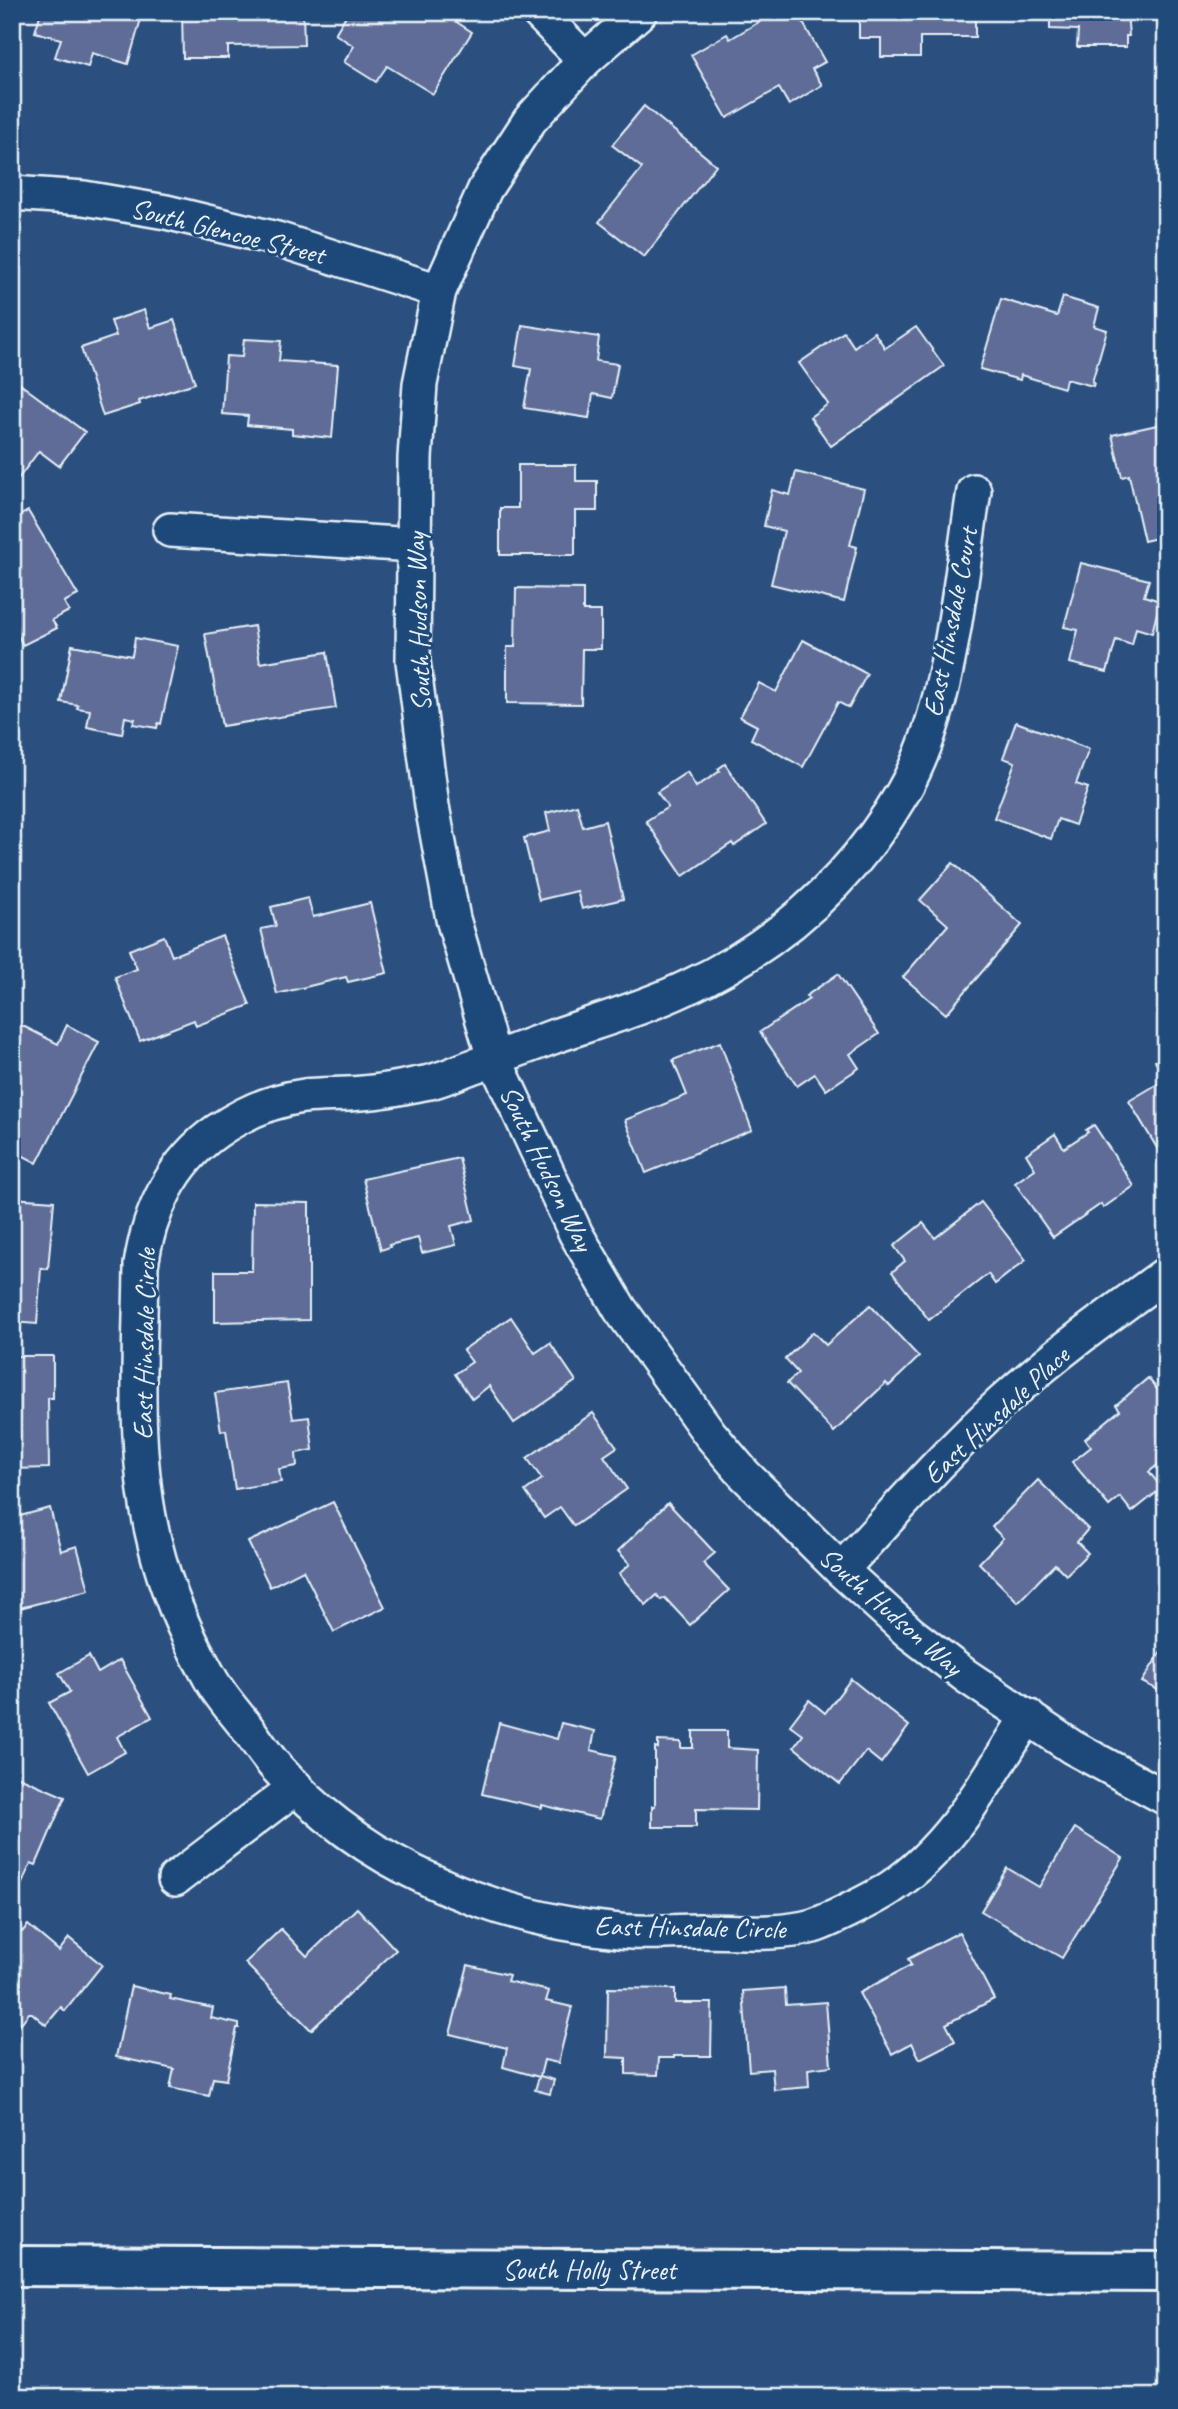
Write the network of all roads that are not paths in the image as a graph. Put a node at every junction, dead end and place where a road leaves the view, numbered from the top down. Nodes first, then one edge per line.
1 (538, 12) edge
2 (640, 12) edge
3 (585, 60) junction
4 (12, 193) edge
5 (439, 291) junction
6 (974, 492) dead end
7 (170, 530) dead end
8 (415, 544) junction
9 (494, 1058) junction
10 (1166, 1274) edge
11 (841, 1570) junction
12 (1028, 1716) junction
13 (296, 1787) junction
14 (1166, 1798) edge
15 (175, 1879) dead end
16 (12, 2266) edge
17 (1166, 2272) edge

1 - 3 street
2 - 3 street, South Hudson Way
3 - 5 street, South Hudson Way
4 - 5 street, South Glencoe Street
5 - 8 street, South Hudson Way
6 - 9 street, East Hinsdale Court
7 - 8 street
8 - 9 street, South Hudson Way
9 - 11 street, South Hudson Way
9 - 13 street, East Hinsdale Circle
10 - 11 street, East Hinsdale Place
11 - 12 street, South Hudson Way
12 - 13 street, East Hinsdale Circle
12 - 14 street, South Hudson Way
13 - 15 street
16 - 17 main road, South Holly Street

